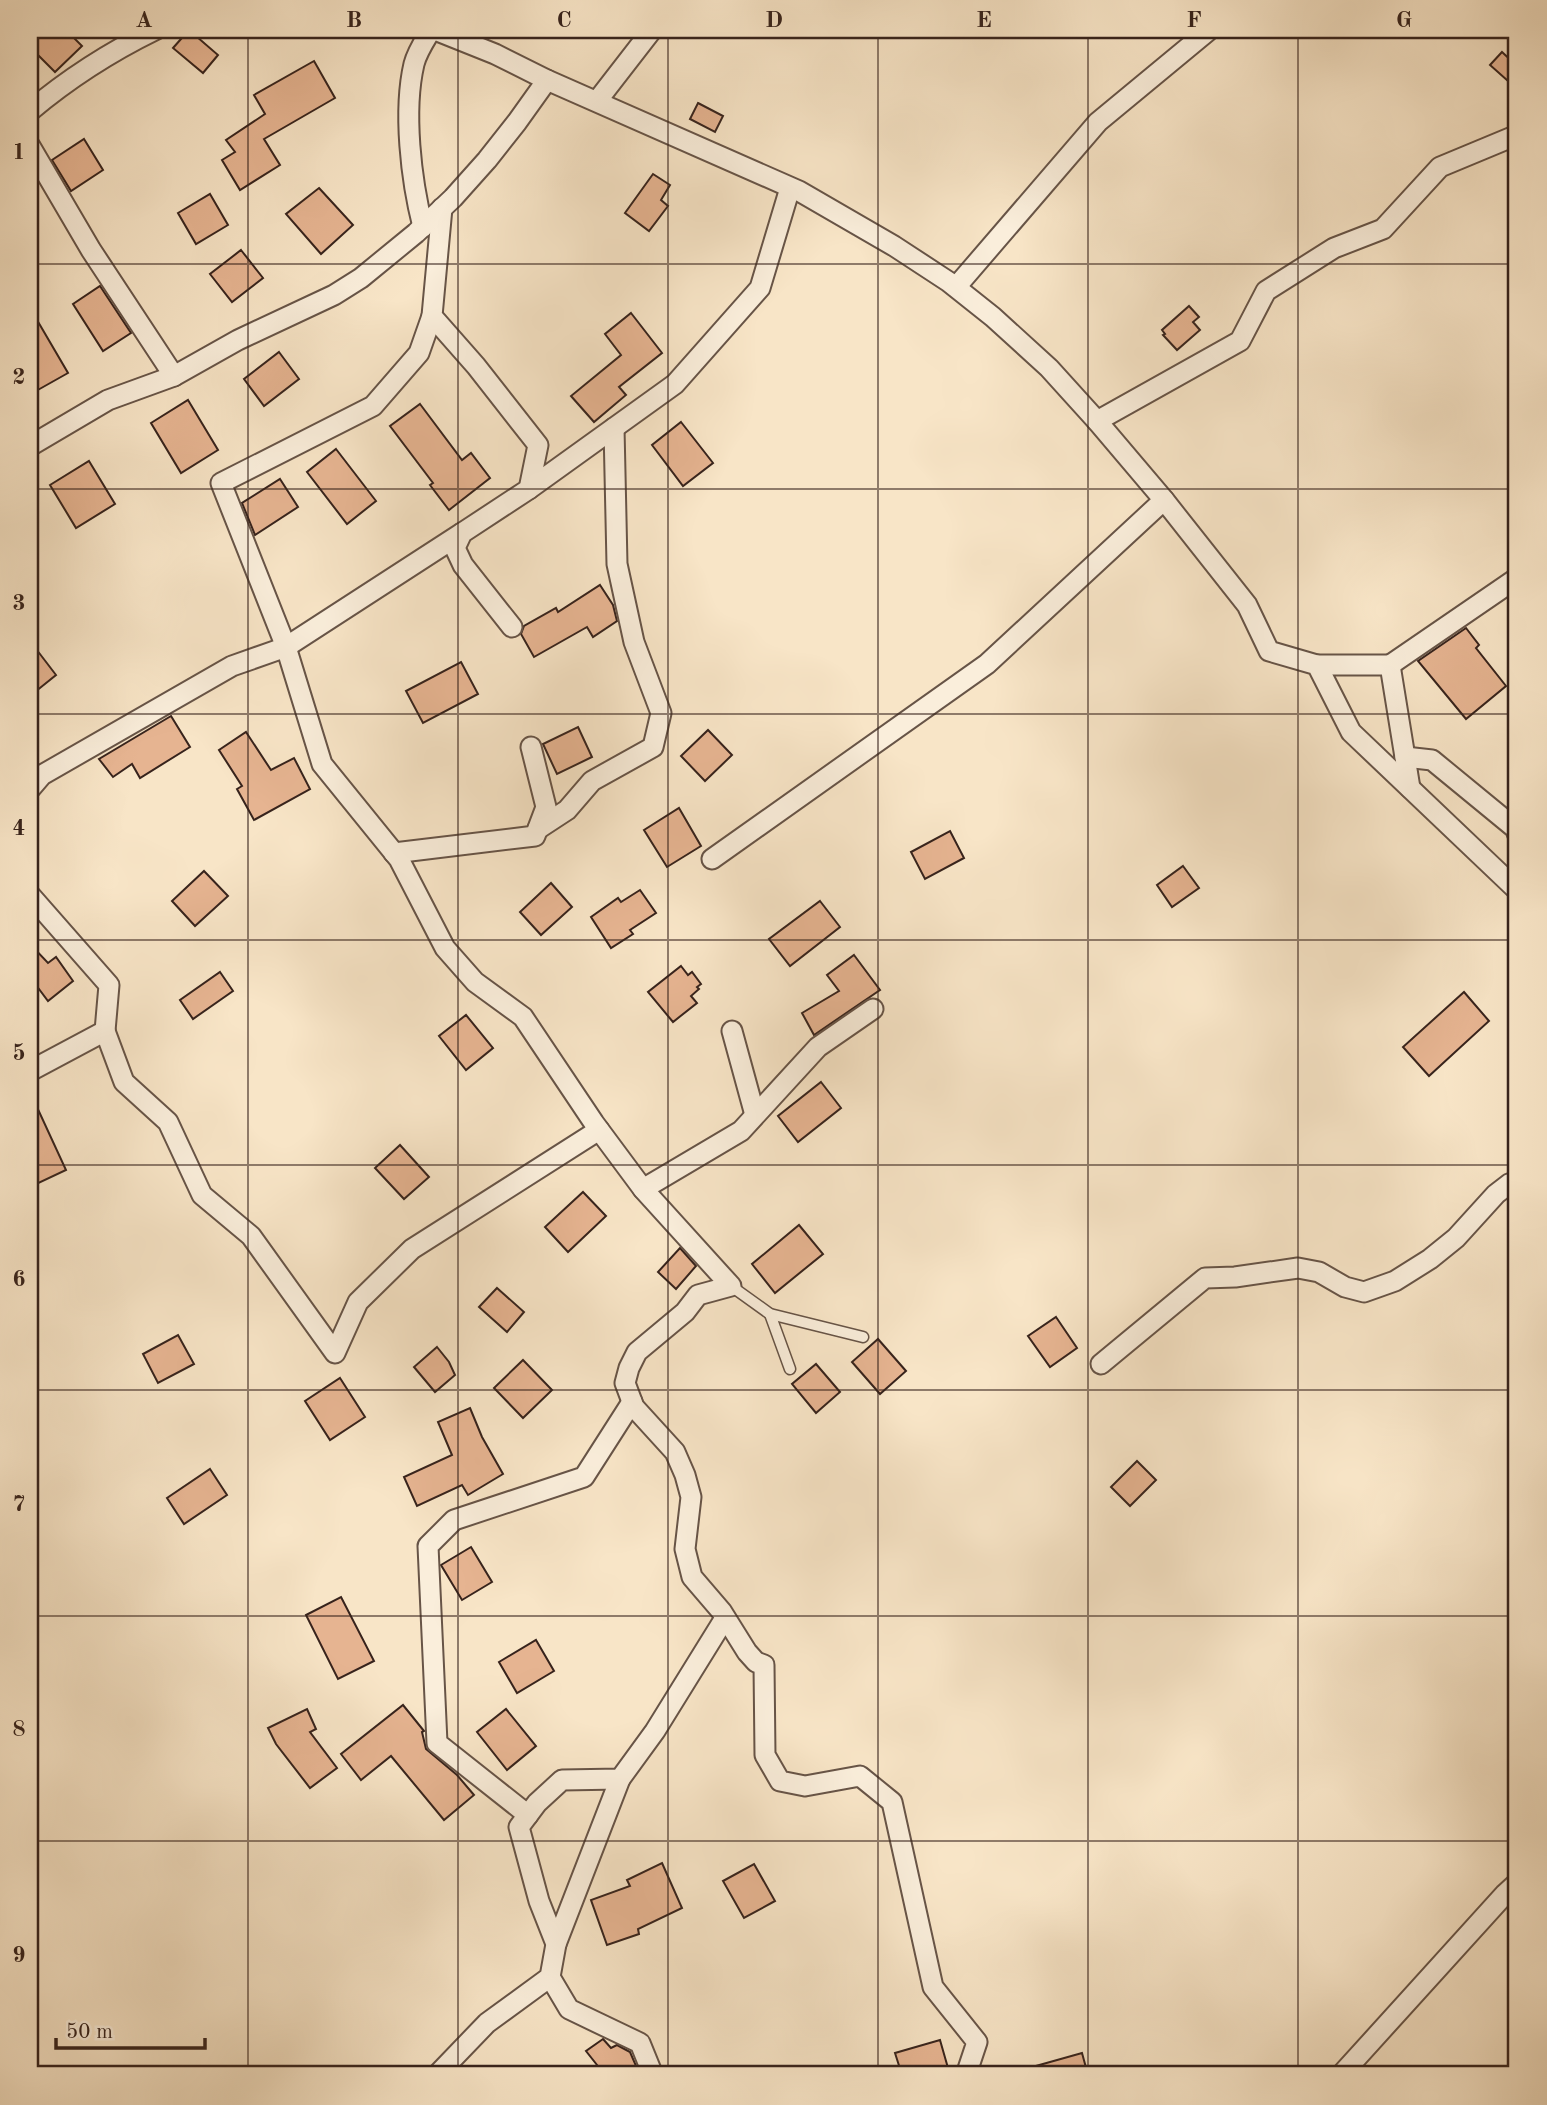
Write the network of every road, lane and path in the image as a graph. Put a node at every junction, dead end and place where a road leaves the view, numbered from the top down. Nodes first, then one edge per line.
1 (155, 30) edge
2 (433, 30) edge
3 (652, 30) edge
4 (1206, 30) edge
5 (547, 80) junction
6 (597, 101) junction
7 (30, 111) edge
8 (1517, 135) edge
9 (30, 146) edge
10 (790, 187) junction
11 (442, 208) junction
12 (420, 230) junction
13 (438, 264) junction
14 (956, 288) junction
15 (432, 316) junction
16 (174, 376) junction
17 (1097, 421) junction
18 (614, 428) junction
19 (30, 446) edge
20 (529, 488) junction
21 (1164, 500) junction
22 (462, 533) junction
23 (1517, 578) edge
24 (512, 627) dead end
25 (286, 647) junction
26 (1390, 664) junction
27 (1317, 665) junction
28 (531, 747) dead end
29 (1405, 757) junction
30 (1410, 788) junction
31 (30, 789) edge
32 (538, 829) junction
33 (1517, 833) edge
34 (394, 853) junction
35 (712, 859) dead end
36 (1517, 890) edge
37 (30, 895) edge
38 (873, 1009) dead end
39 (105, 1031) junction
40 (732, 1031) dead end
41 (30, 1070) edge
42 (755, 1115) junction
43 (599, 1130) junction
44 (1517, 1181) edge
45 (643, 1189) junction
46 (731, 1286) junction
47 (770, 1314) junction
48 (863, 1337) dead end
49 (1101, 1364) dead end
50 (790, 1369) dead end
51 (632, 1402) junction
52 (725, 1618) junction
53 (620, 1779) junction
54 (528, 1815) junction
55 (1517, 1883) edge
56 (556, 1944) junction
57 (550, 1977) junction
58 (437, 2075) edge
59 (653, 2075) edge
60 (966, 2075) edge
61 (1340, 2075) edge

1 - 7 street
2 - 5 street
2 - 12 street
3 - 6 street
4 - 14 street
5 - 6 street
5 - 11 street
6 - 10 street
8 - 17 street
9 - 16 street
10 - 14 street
10 - 18 street
11 - 12 street
11 - 13 street
12 - 13 street
12 - 16 street
13 - 15 street
14 - 17 street
15 - 20 street
15 - 25 street
16 - 19 street
17 - 21 street
18 - 20 street
18 - 32 street
20 - 22 street
21 - 27 street
21 - 35 street
22 - 24 street
22 - 25 street
23 - 26 street
25 - 31 street
25 - 34 street
26 - 27 street
26 - 29 street
27 - 30 street
28 - 32 street
29 - 30 street
29 - 33 street
30 - 36 street
32 - 34 street
34 - 43 street
37 - 39 street
38 - 42 street
39 - 41 street
39 - 43 street
40 - 42 street
42 - 45 street
43 - 45 street
44 - 49 street
45 - 46 street
46 - 47 lane
46 - 51 street
47 - 48 lane
47 - 50 lane
51 - 52 street
51 - 54 street
52 - 53 street
52 - 60 street
53 - 54 street
53 - 56 street
54 - 56 street
55 - 61 street
56 - 57 street
57 - 58 street
57 - 59 street

